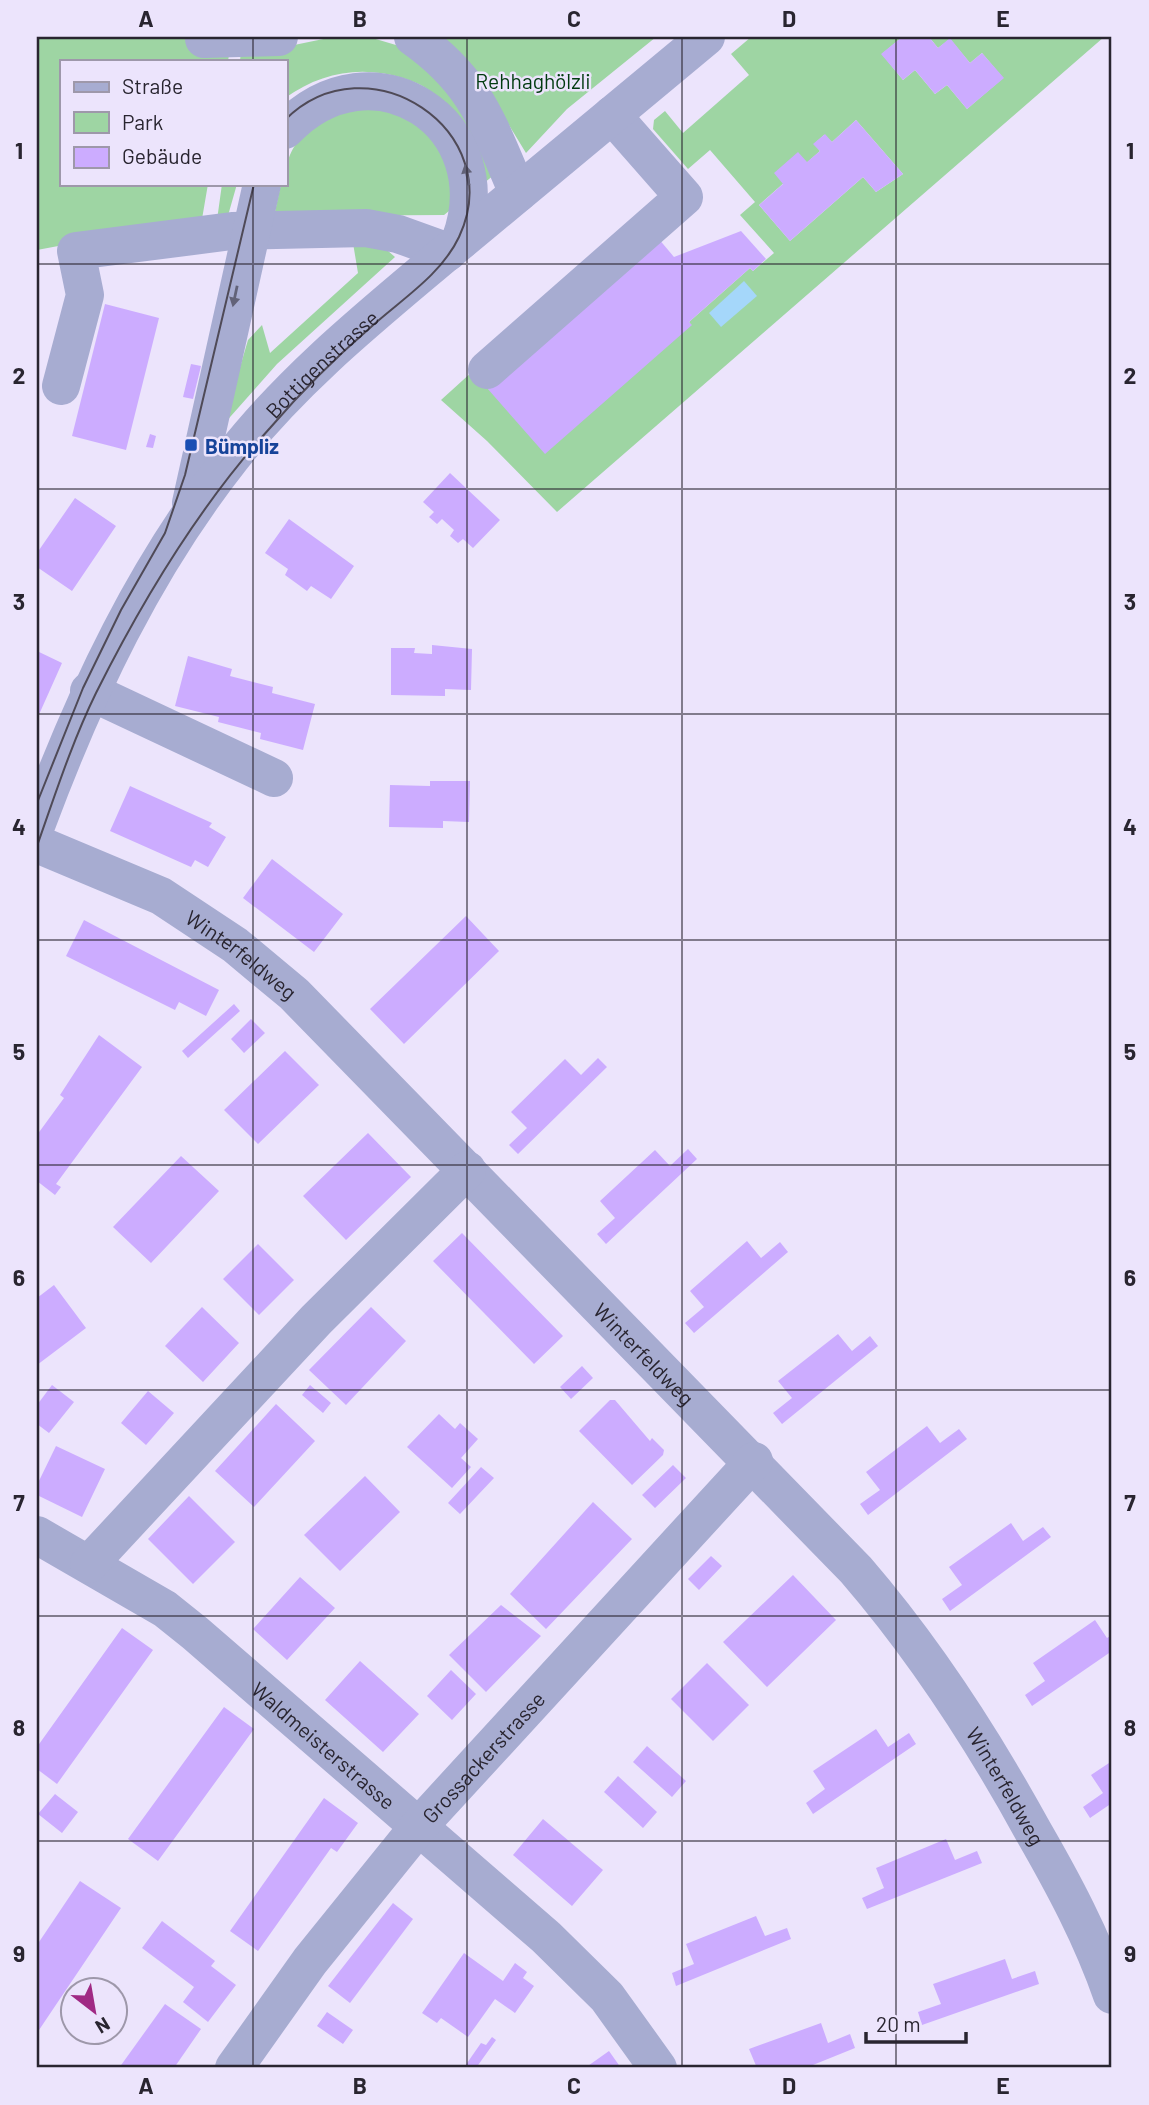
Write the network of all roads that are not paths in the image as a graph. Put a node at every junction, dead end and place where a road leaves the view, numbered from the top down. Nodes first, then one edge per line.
1 (279, 37) edge
2 (413, 37) edge
3 (706, 37) edge
4 (204, 39) dead end
5 (612, 115) junction
6 (287, 129) edge
7 (261, 186) edge
8 (518, 193) junction
9 (250, 230) junction
10 (454, 247) junction
11 (487, 370) dead end
12 (61, 387) dead end
13 (188, 516) junction
14 (89, 691) junction
15 (274, 778) dead end
16 (37, 823) edge
17 (37, 844) edge
18 (467, 1170) junction
19 (754, 1461) junction
20 (37, 1535) edge
21 (89, 1564) junction
22 (419, 1826) junction
23 (1112, 1994) edge
24 (234, 2068) edge
25 (658, 2068) edge

1 - 4 street
2 - 8 street
3 - 5 street, Bottigenstrasse
5 - 8 street, Bottigenstrasse
5 - 11 street
10 -> 6 street
7 - 9 street
8 - 10 street, Bottigenstrasse
9 - 10 street
9 - 12 street
9 -> 13 street
10 - 13 street, Bottigenstrasse
13 - 14 street, Bottigenstrasse
14 - 15 street
14 - 16 street, Bottigenstrasse
17 - 18 street, Winterfeldweg
18 - 19 street, Winterfeldweg
18 - 21 street
19 - 22 street, Grossackerstrasse
19 - 23 street, Winterfeldweg
20 - 21 street, Waldmeisterstrasse
21 - 22 street, Waldmeisterstrasse
22 - 24 street, Grossackerstrasse
22 - 25 street, Waldmeisterstrasse

